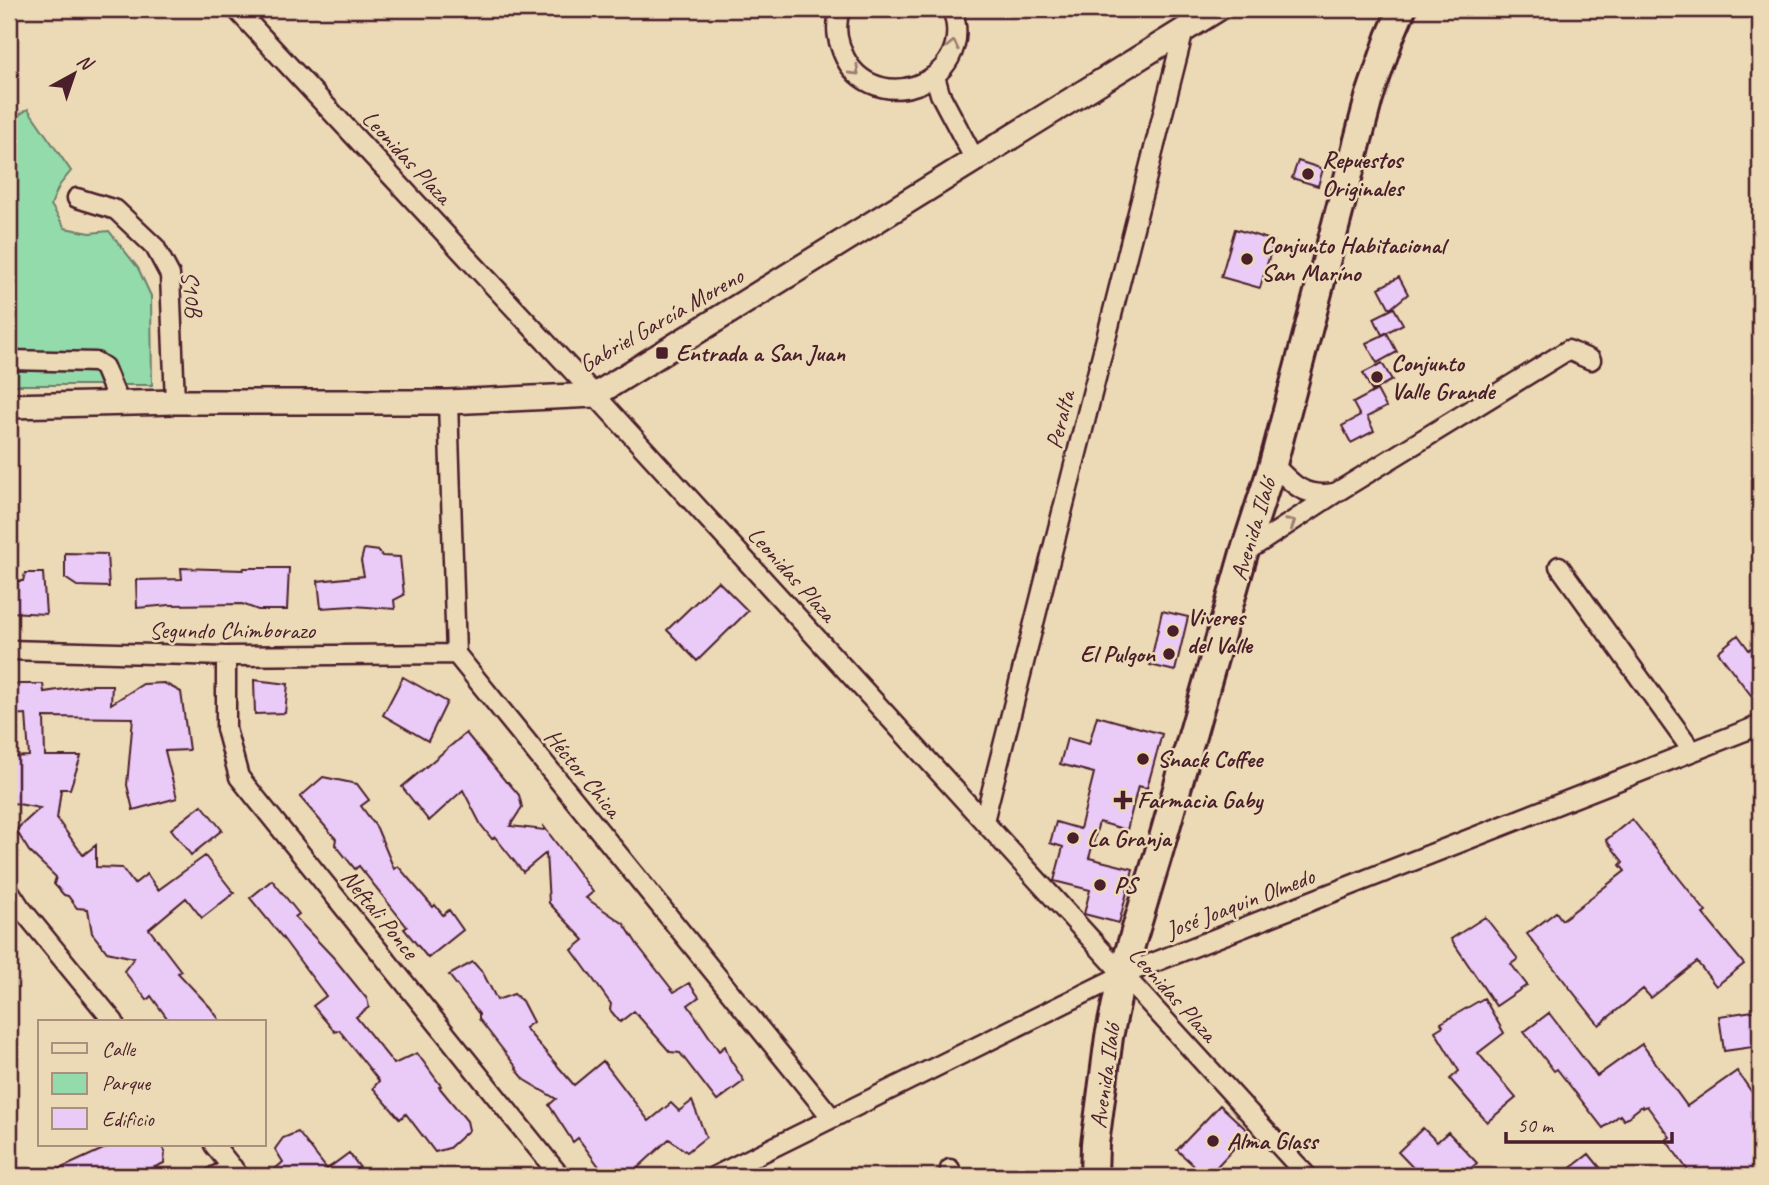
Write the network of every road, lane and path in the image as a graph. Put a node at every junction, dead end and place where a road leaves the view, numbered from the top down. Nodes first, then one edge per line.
1 (236, 9) edge
2 (841, 9) edge
3 (952, 9) edge
4 (1402, 9) edge
5 (1208, 11) edge
6 (1184, 30) junction
7 (935, 76) junction
8 (975, 160) junction
9 (77, 198) dead end
10 (9, 360) edge
11 (1591, 360) dead end
12 (595, 395) junction
13 (175, 402) junction
14 (448, 402) junction
15 (119, 403) junction
16 (9, 405) edge
17 (1273, 464) junction
18 (1337, 492) junction
19 (1244, 553) junction
20 (1559, 566) dead end
21 (9, 650) edge
22 (456, 654) junction
23 (226, 656) junction
24 (1760, 725) edge
25 (1691, 752) junction
26 (984, 821) junction
27 (9, 890) edge
28 (1122, 975) junction
29 (112, 1020) edge
30 (832, 1118) junction
31 (215, 1146) edge
32 (236, 1172) edge
33 (215, 1176) edge
34 (560, 1176) edge
35 (715, 1176) edge
36 (1094, 1176) edge
37 (1307, 1176) edge

1 - 12 street, Leonidas Plaza
2 -> 7 street
7 -> 3 street
4 - 17 main road, Avenida Ilaló
5 - 6 street, Gabriel García Moreno
6 - 8 street, Gabriel García Moreno
6 - 26 street, Peralta
7 - 8 street
8 - 12 street, Gabriel García Moreno
9 - 13 street, S10B
10 - 15 street
11 - 18 street
12 - 14 street, Gabriel García Moreno
12 - 26 street, Leonidas Plaza
13 - 14 street, Gabriel García Moreno
13 - 15 street, Gabriel García Moreno
14 - 22 street
15 - 16 street, Gabriel García Moreno
17 - 18 street
17 - 19 main road, Avenida Ilaló
19 -> 18 street
19 - 28 main road, Avenida Ilaló
20 - 25 street
21 - 23 street, Segundo Chimborazo
22 - 23 street, Segundo Chimborazo
22 - 30 street, Héctor Chica
23 - 34 street, Neftali Ponce
24 - 25 street, José Joaquin Olmedo
25 - 28 street, José Joaquin Olmedo
26 - 28 street, Leonidas Plaza
27 - 29 street
28 - 30 street, José Joaquin Olmedo
28 - 36 main road, Avenida Ilaló
28 - 37 street, Leonidas Plaza
30 - 35 street, José Joaquin Olmedo
31 - 32 street
32 - 33 street

